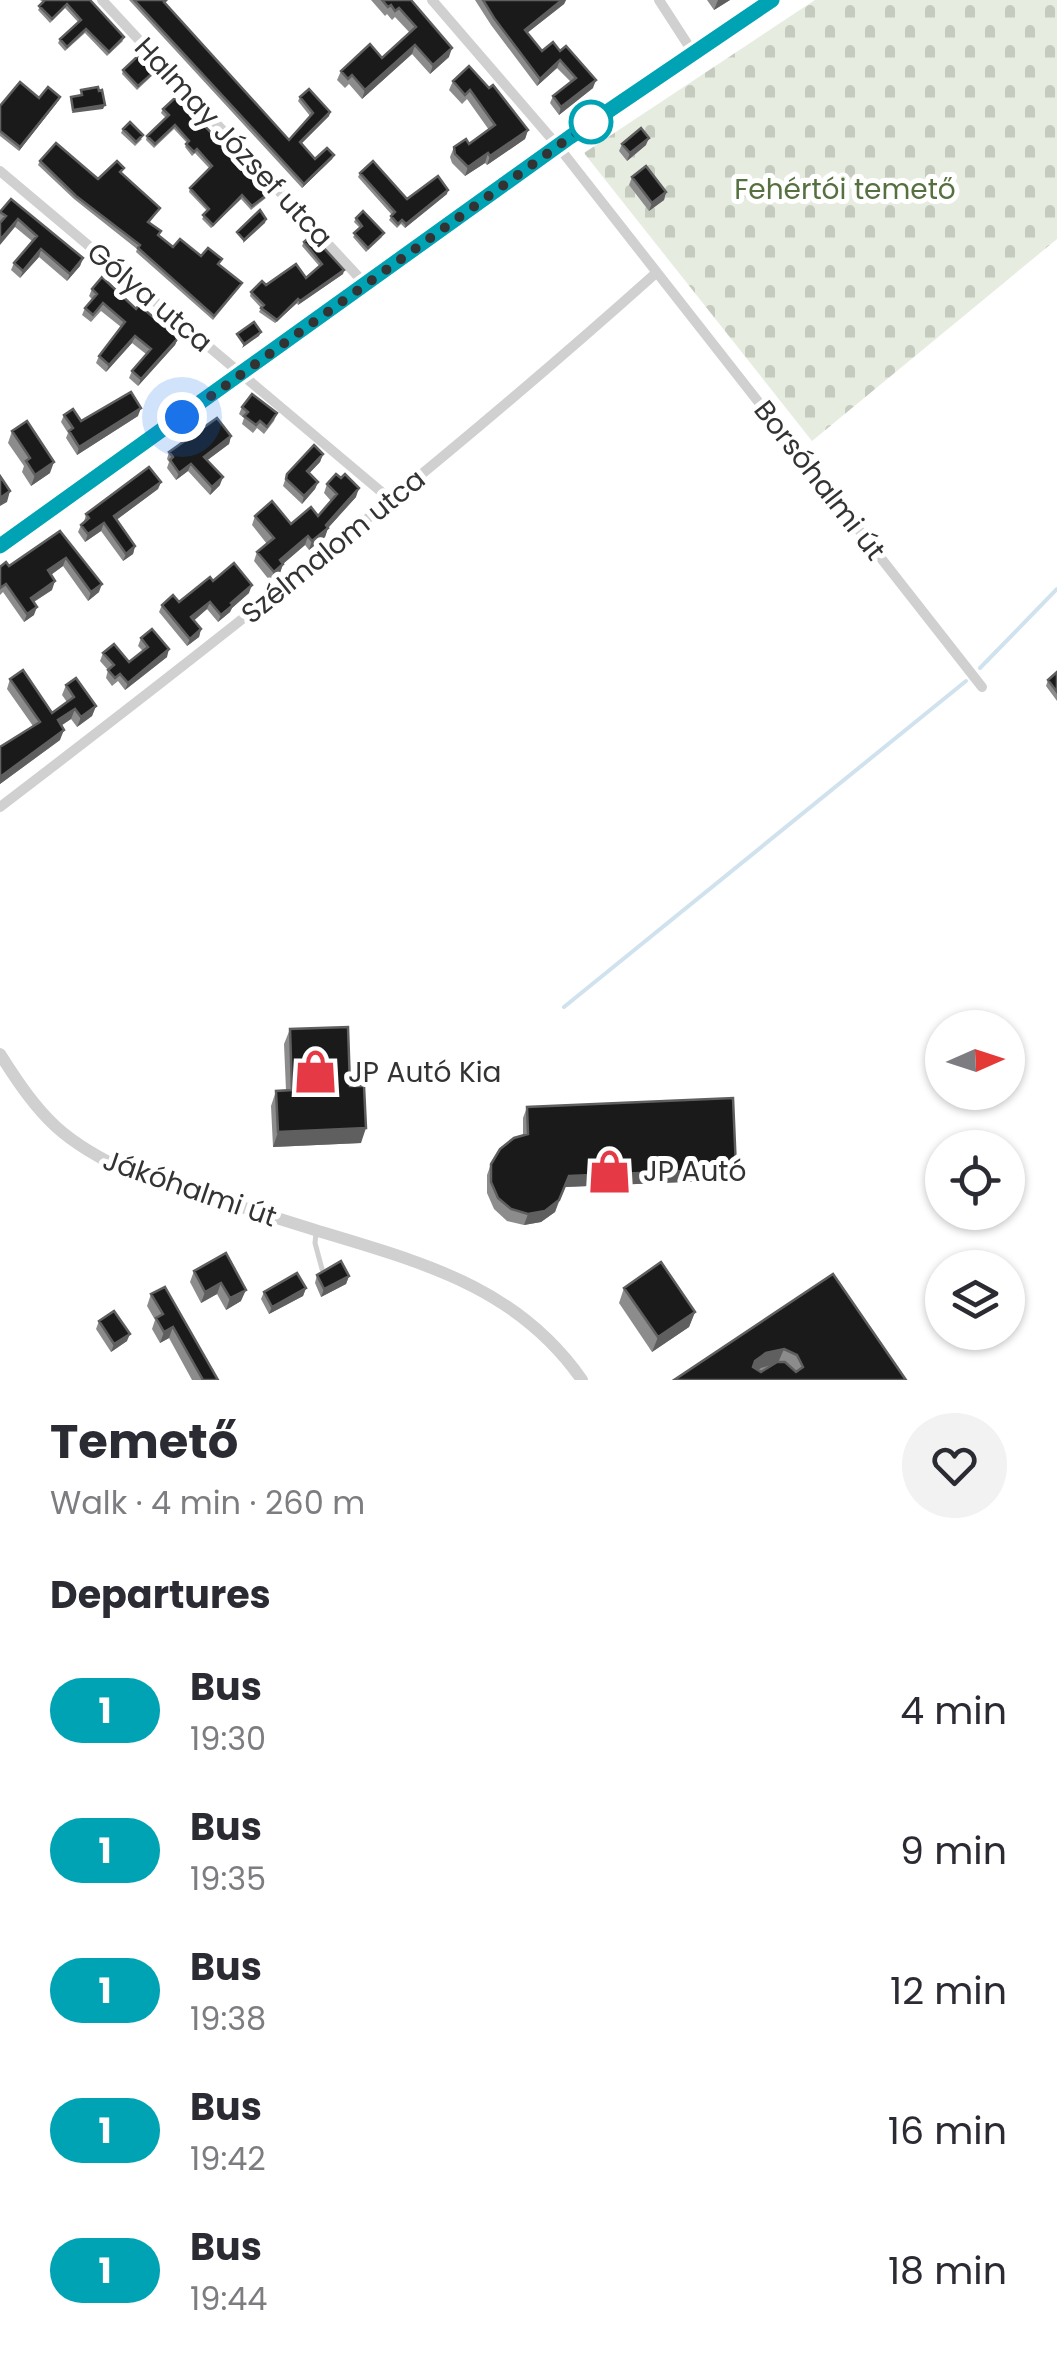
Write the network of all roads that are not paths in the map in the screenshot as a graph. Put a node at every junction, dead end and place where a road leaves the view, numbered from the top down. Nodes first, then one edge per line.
1 (102, 0) edge
2 (432, 0) edge
3 (659, 0) edge
4 (772, 0) edge
5 (692, 51) junction
6 (558, 146) junction
7 (0, 171) edge
8 (656, 273) junction
9 (366, 285) junction
10 (243, 374) junction
11 (392, 500) junction
12 (0, 546) edge
13 (982, 688) dead end
14 (0, 807) edge
15 (0, 1054) edge
16 (317, 1230) junction
17 (322, 1269) edge
18 (582, 1380) edge

1 - 9 street, Halmay József utca
2 - 6 street, Borsóhalmi út
3 - 5 street
4 - 5 street
5 - 6 street
6 - 8 street, Borsóhalmi út
6 - 9 street
7 - 10 street, Gólya utca
8 - 11 street, Szélmalom utca
8 - 13 street, Borsóhalmi út
9 - 10 street
10 - 11 street, Gólya utca
10 - 12 street
11 - 14 street, Szélmalom utca
15 - 16 street, Jákóhalmi út
16 - 17 lane
16 - 18 street, Jákóhalmi út

